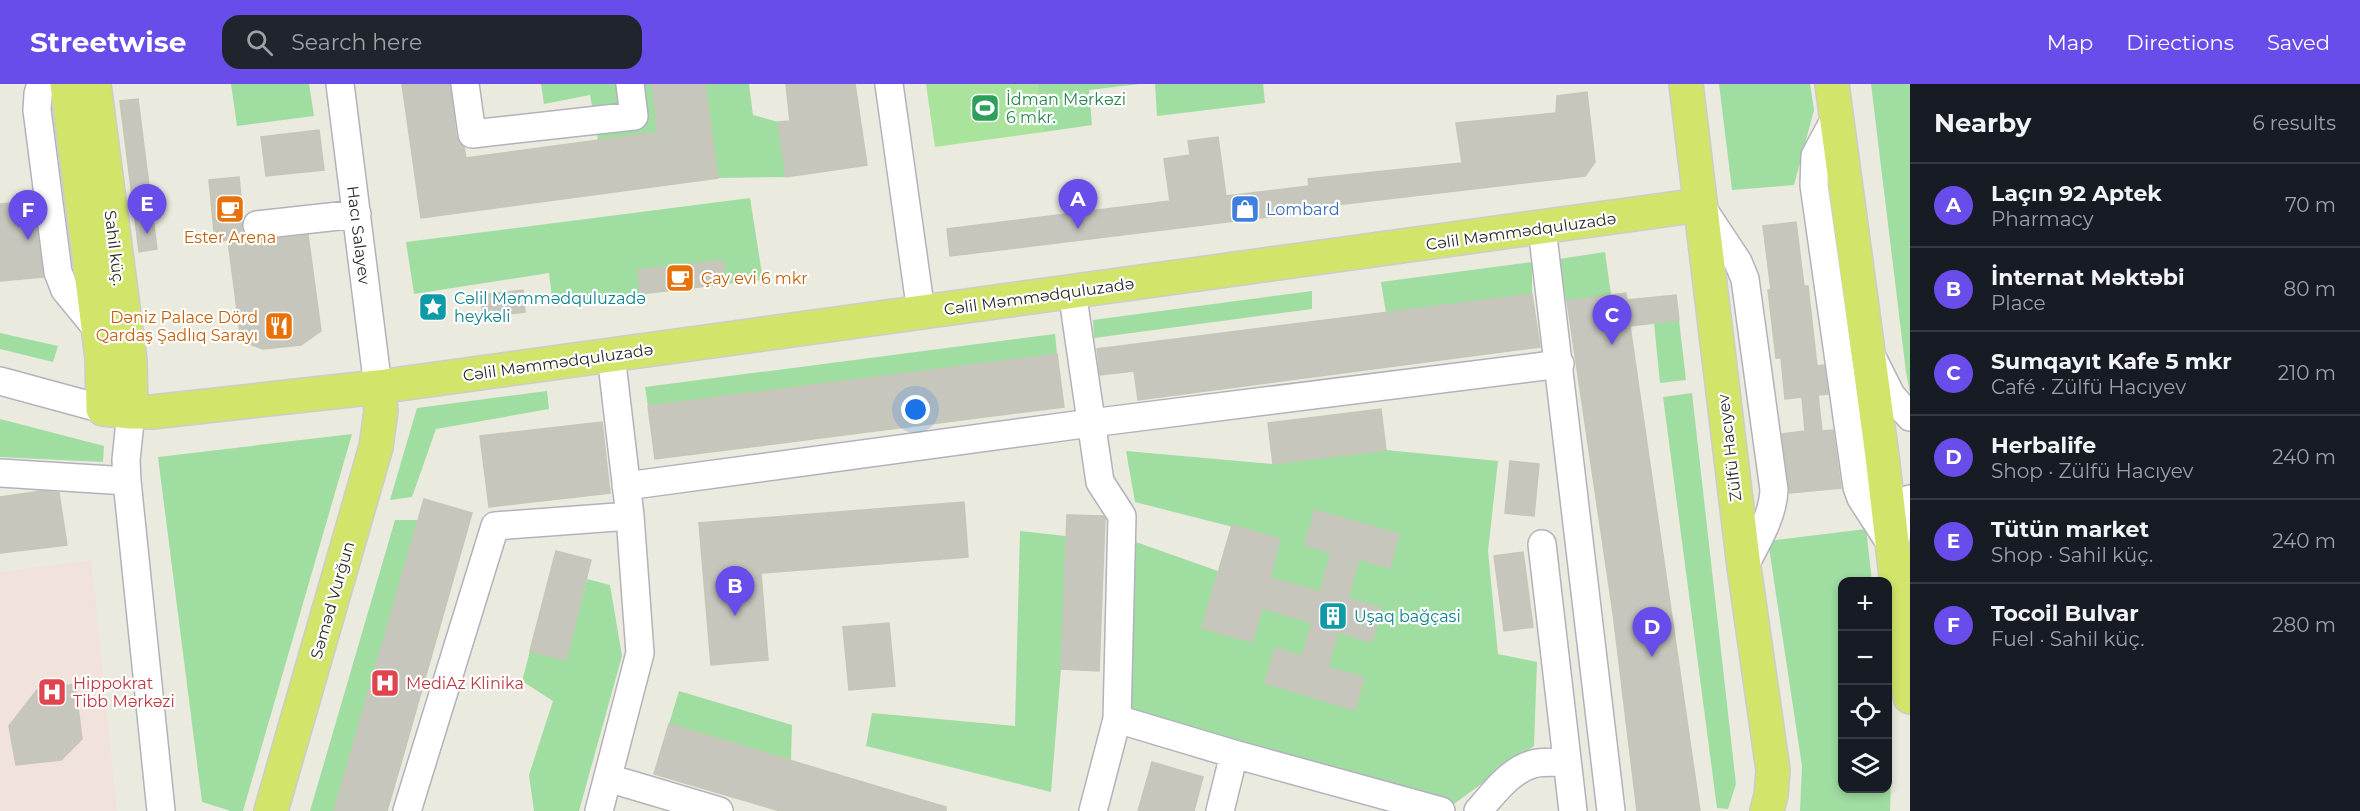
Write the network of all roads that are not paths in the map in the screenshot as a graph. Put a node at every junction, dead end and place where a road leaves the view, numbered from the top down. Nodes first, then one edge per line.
1 (41, 84) edge
2 (67, 84) edge
3 (94, 84) edge
4 (340, 84) edge
5 (465, 84) edge
6 (630, 84) edge
7 (889, 84) edge
8 (1686, 84) edge
9 (1835, 99) edge
10 (93, 183) junction
11 (1700, 205) junction
12 (357, 214) junction
13 (257, 225) dead end
14 (1542, 228) junction
15 (1854, 243) junction
16 (1830, 290) junction
17 (1072, 291) junction
18 (921, 312) junction
19 (99, 330) junction
20 (1867, 348) junction
21 (611, 355) junction
22 (1560, 364) junction
23 (0, 381) edge
24 (378, 387) junction
25 (117, 411) junction
26 (1910, 417) edge
27 (1091, 423) junction
28 (0, 473) edge
29 (127, 481) junction
30 (626, 486) junction
31 (1910, 499) edge
32 (630, 516) junction
33 (1542, 544) dead end
34 (1893, 547) junction
35 (1910, 697) edge
36 (1117, 719) junction
37 (1233, 754) junction
38 (1567, 762) junction
39 (608, 778) junction
40 (161, 811) edge
41 (271, 811) edge
42 (407, 811) edge
43 (599, 811) edge
44 (719, 811) edge
45 (1093, 811) edge
46 (1220, 811) edge
47 (1441, 811) edge
48 (1478, 811) edge
49 (1573, 811) edge
50 (1611, 811) edge
51 (1767, 811) edge

1 - 19 street
2 - 10 main road, Sahil küç.
3 - 10 main road, Sahil küç.
4 - 12 street, Hacı Salayev
5 - 6 street
7 - 18 street
8 - 11 main road, Zülfü Hacıyev
9 - 15 main road
9 - 16 street
10 - 19 main road, Sahil küç.
10 - 25 main road, Sahil küç.
11 - 14 main road, Cəlil Məmmədquluzadə
11 - 51 main road, Zülfü Hacıyev
12 - 13 street
12 - 24 street, Hacı Salayev
14 - 17 main road, Cəlil Məmmədquluzadə
14 - 22 street
15 - 16 street
15 - 20 main road
16 - 34 street
17 - 18 main road, Cəlil Məmmədquluzadə
17 - 27 street
18 - 21 main road, Cəlil Məmmədquluzadə
19 - 25 main road, Sahil küç.
20 - 26 street
20 - 34 main road
21 - 24 main road, Cəlil Məmmədquluzadə
21 - 30 street
22 - 27 street
22 - 50 street
23 - 25 street
24 - 25 main road, Cəlil Məmmədquluzadə
24 - 41 main road, Səməd Vurğun
25 - 29 street
27 - 30 street
27 - 36 street
28 - 29 street
29 - 40 street
30 - 32 street
31 - 34 street
32 - 39 street
32 - 42 street
33 - 38 street
34 - 35 main road
36 - 37 street
36 - 45 street
37 - 46 street
37 - 47 street
38 - 48 street
38 - 49 street
39 - 43 street
39 - 44 street

